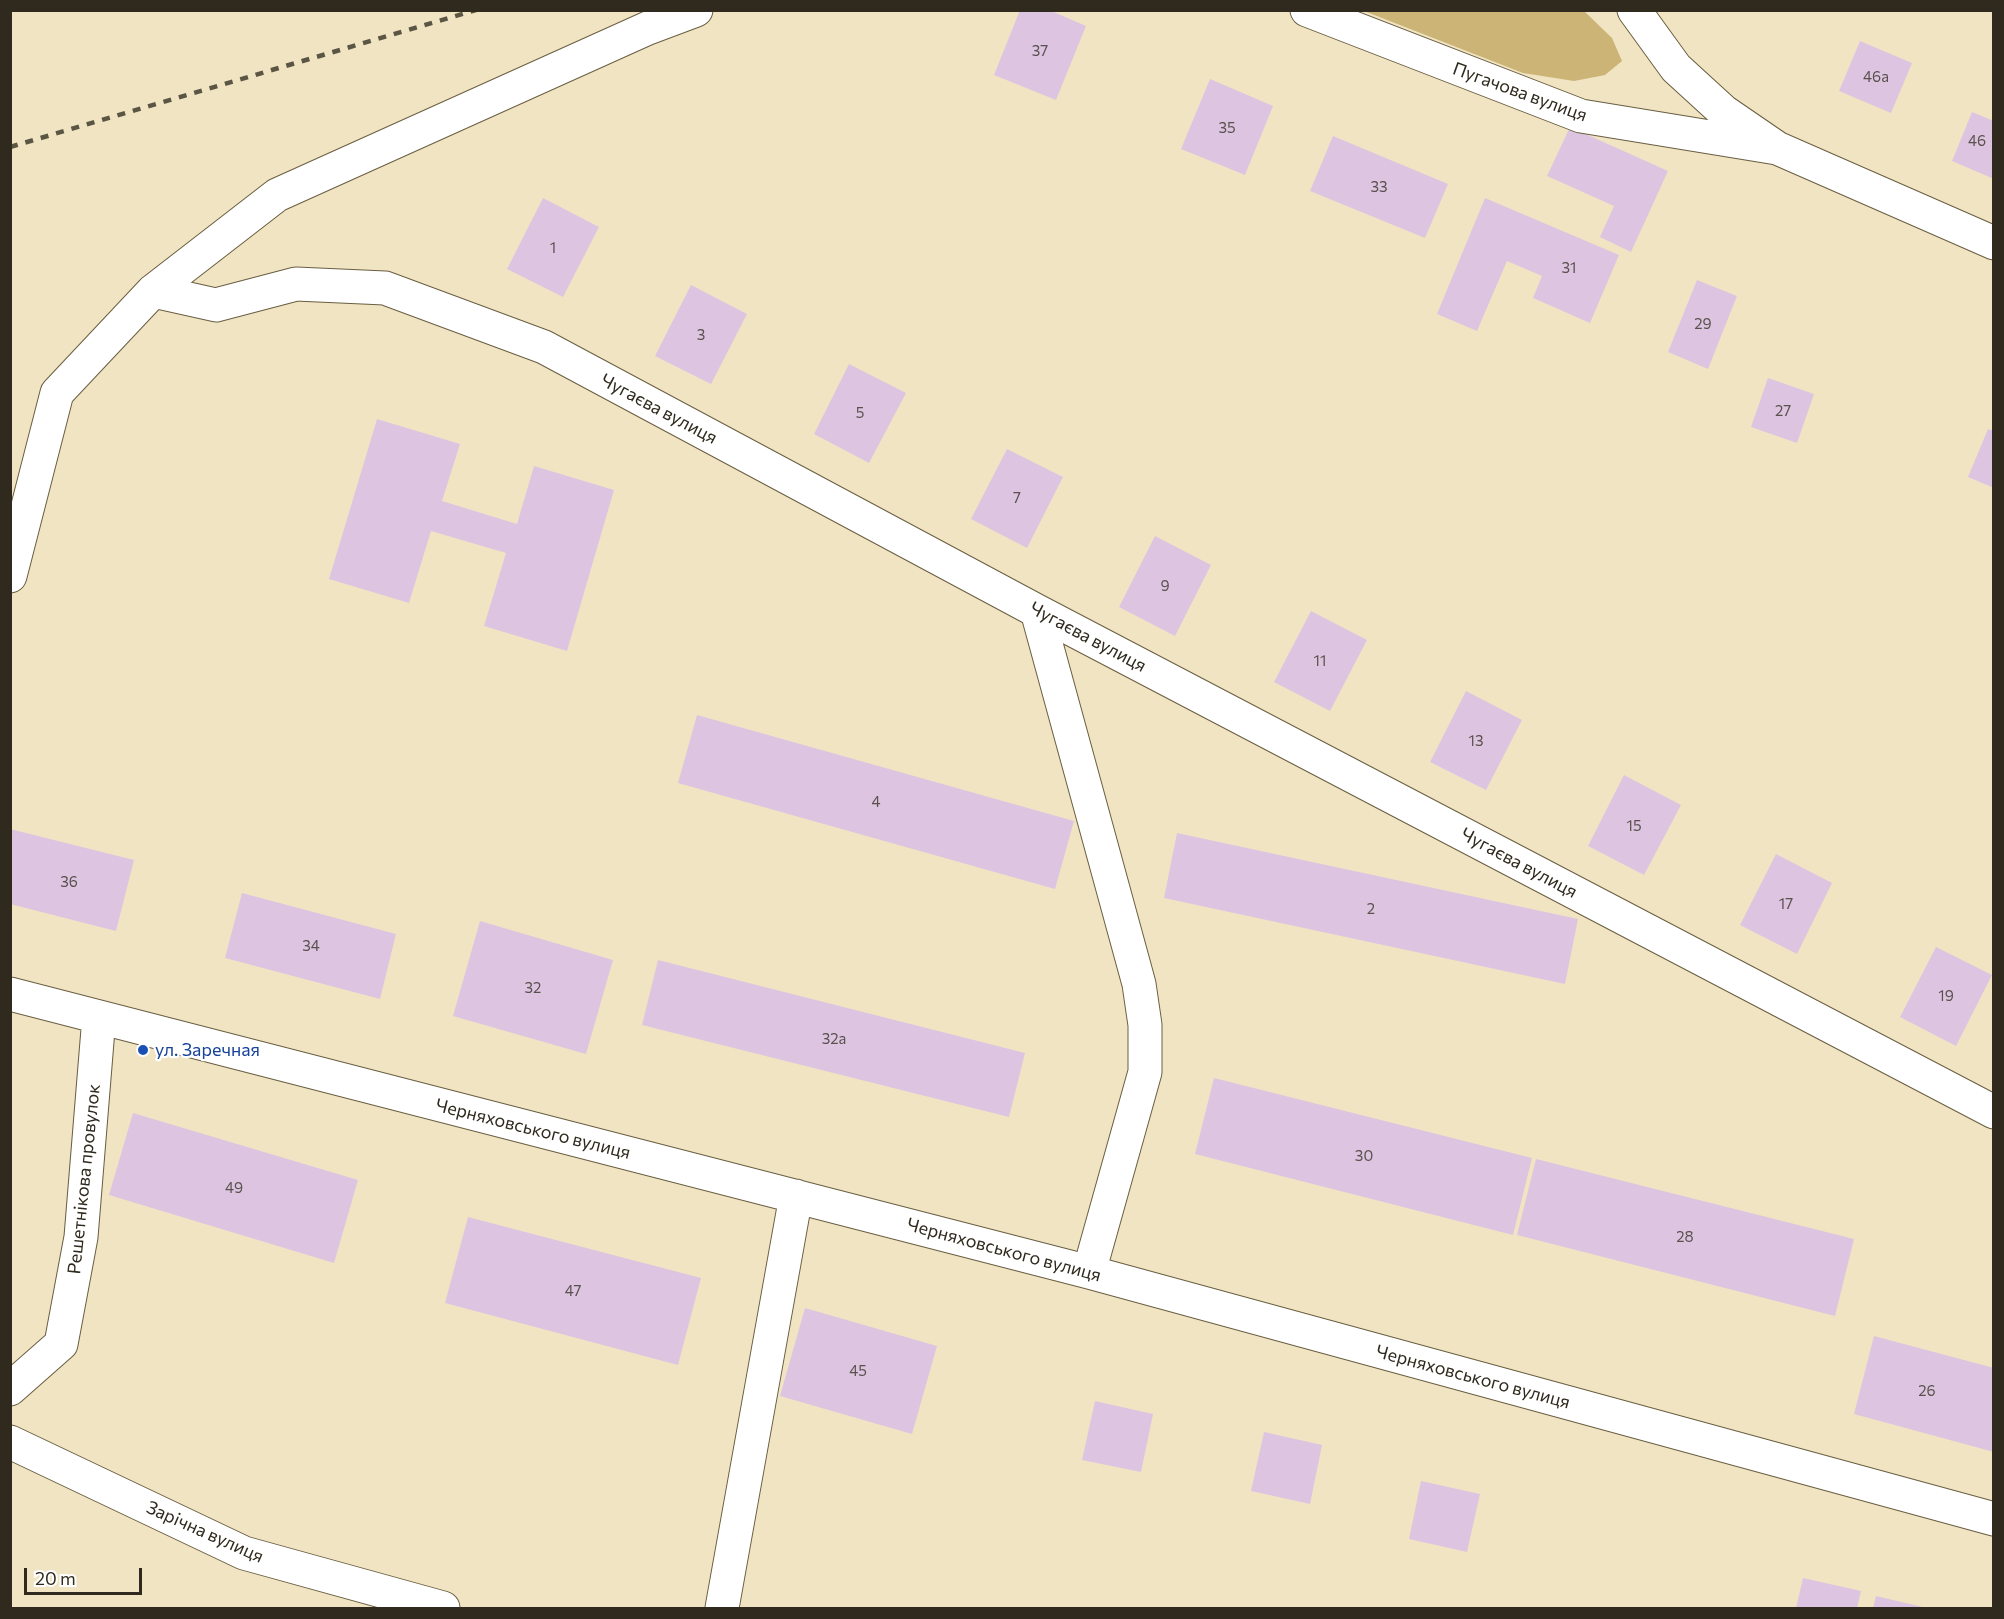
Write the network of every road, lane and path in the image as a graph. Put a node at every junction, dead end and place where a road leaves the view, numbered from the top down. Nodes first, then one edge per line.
1 (696, 10) edge
2 (1308, 10) edge
3 (1634, 10) edge
4 (1777, 148) junction
5 (1994, 243) edge
6 (153, 291) junction
7 (10, 576) edge
8 (1037, 610) junction
9 (10, 994) edge
10 (99, 1017) junction
11 (1994, 1112) edge
12 (796, 1196) junction
13 (1089, 1272) junction
14 (10, 1389) edge
15 (10, 1442) edge
16 (1994, 1519) edge
17 (443, 1608) edge
18 (722, 1608) edge

1 - 6 street
2 - 4 street, Пугачова вулиця
3 - 4 street, Пугачова вулиця
4 - 5 street, Пугачова вулиця
6 - 7 street
6 - 8 street, Чугаєва вулиця
8 - 11 street, Чугаєва вулиця
8 - 13 street
9 - 10 street, Черняховського вулиця
10 - 12 street, Черняховського вулиця
10 - 14 street, Решетнікова провулок
12 - 13 street, Черняховського вулиця
12 - 18 street
13 - 16 street, Черняховського вулиця
15 - 17 street, Зарічна вулиця

